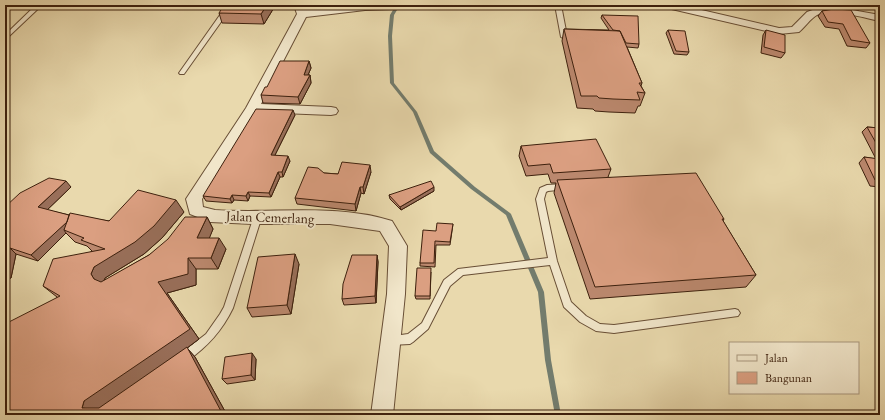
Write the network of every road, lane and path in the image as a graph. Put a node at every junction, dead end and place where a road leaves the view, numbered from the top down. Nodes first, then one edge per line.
1 (39, 5) edge
2 (230, 5) edge
3 (432, 5) edge
4 (558, 5) edge
5 (667, 5) edge
6 (300, 9) edge
7 (880, 18) edge
8 (5, 38) edge
9 (579, 40) edge
10 (182, 73) dead end
11 (253, 108) junction
12 (331, 111) dead end
13 (570, 186) edge
14 (258, 218) junction
15 (553, 261) junction
16 (735, 313) dead end
17 (390, 341) junction
18 (173, 365) edge
19 (382, 415) edge

1 - 8 lane
2 - 10 lane
3 - 6 street
4 - 9 lane
5 - 7 street
6 - 11 street, Jalan Cemerlang
11 - 12 street
11 - 14 street, Jalan Cemerlang
13 - 15 lane
14 - 17 street, Jalan Cemerlang
14 - 18 lane
15 - 16 lane
15 - 17 lane
17 - 19 street, Jalan Cemerlang

